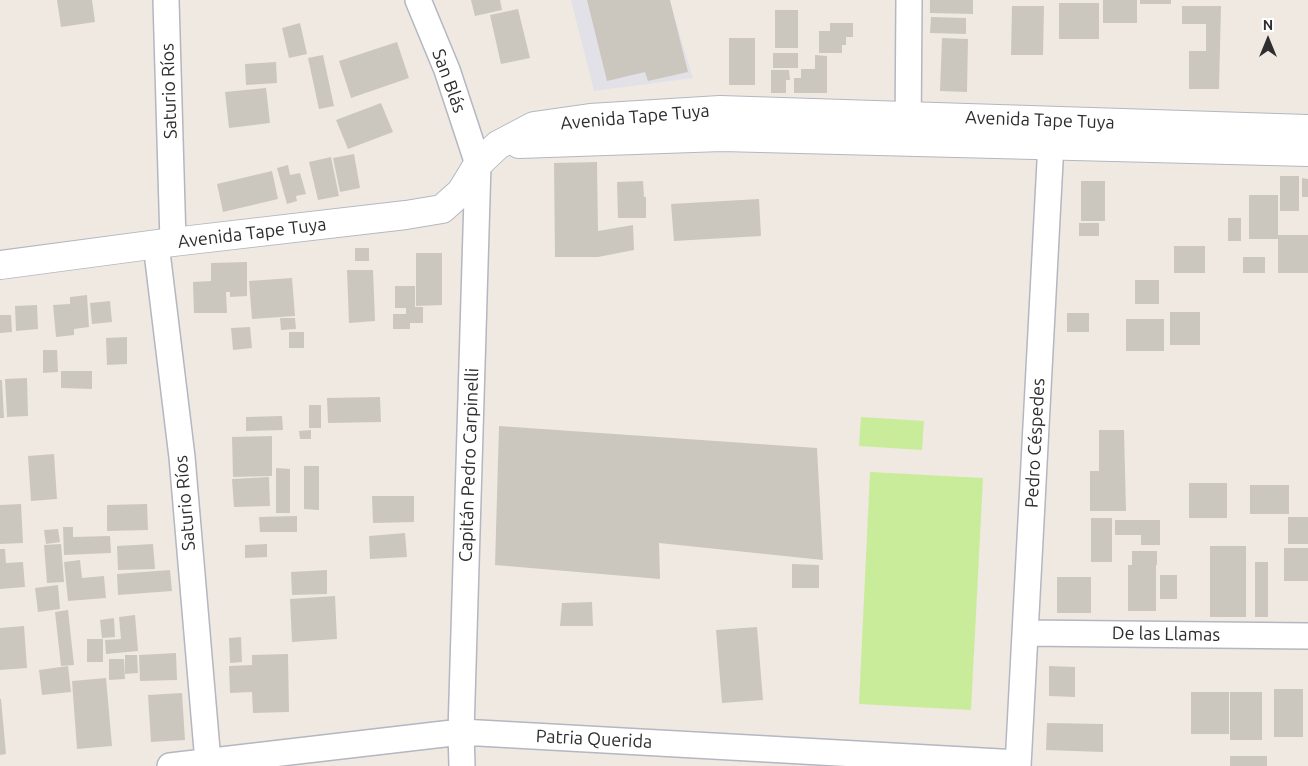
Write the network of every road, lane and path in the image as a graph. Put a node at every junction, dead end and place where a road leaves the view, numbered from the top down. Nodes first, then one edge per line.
1 (166, 0) edge
2 (418, 0) edge
3 (910, 0) edge
4 (908, 128) junction
5 (1308, 128) edge
6 (1052, 133) junction
7 (1308, 152) edge
8 (478, 164) junction
9 (164, 243) junction
10 (0, 265) edge
11 (1025, 633) junction
12 (1308, 636) edge
13 (461, 732) junction
14 (208, 762) junction
15 (1018, 764) edge
16 (170, 766) edge
17 (462, 766) edge

1 - 9 street, Saturio Ríos
2 - 8 street, San Blás
3 - 4 street
4 - 6 street, Avenida Tape Tuya
4 - 8 street, Avenida Tape Tuya
5 - 6 street, Avenida Tape Tuya
6 - 7 street
6 - 11 street, Pedro Céspedes
8 - 9 street, Avenida Tape Tuya
8 - 13 street, Capitán Pedro Carpinelli
9 - 10 street, Avenida Tape Tuya
9 - 14 street, Saturio Ríos
11 - 12 street, De las Llamas
11 - 15 street, Pedro Céspedes
13 - 14 street, Patria Querida
13 - 15 street, Patria Querida
13 - 17 street, Capitán Pedro Carpinelli
14 - 16 street, Patria Querida

